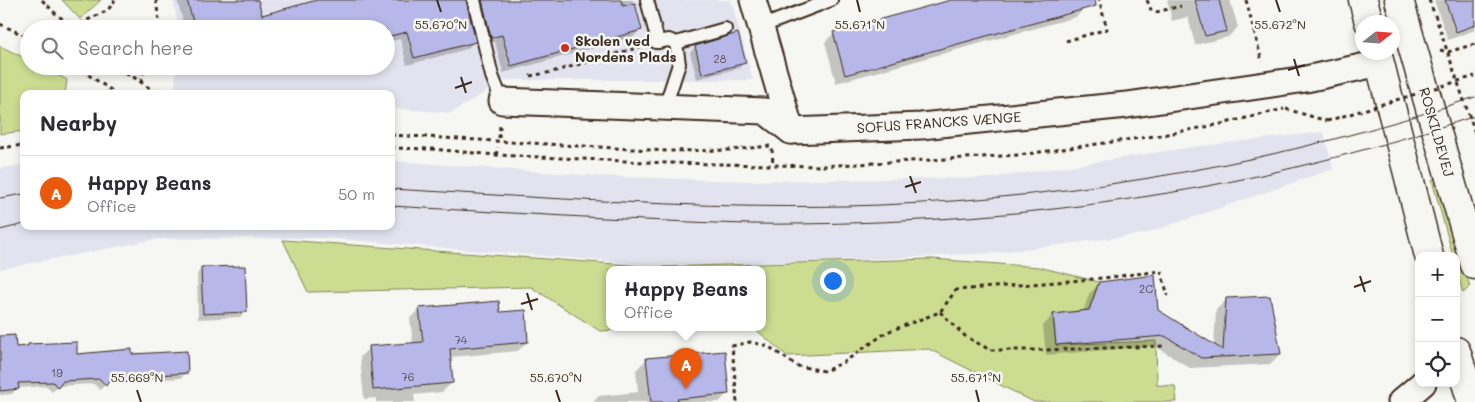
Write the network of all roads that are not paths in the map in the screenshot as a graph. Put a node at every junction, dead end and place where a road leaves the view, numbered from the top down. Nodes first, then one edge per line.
1 (474, 0) edge
2 (647, 0) edge
3 (753, 0) edge
4 (831, 0) edge
5 (1363, 0) edge
6 (1399, 0) edge
7 (1367, 15) edge
8 (760, 27) junction
9 (726, 29) dead end
10 (676, 43) junction
11 (1414, 55) junction
12 (1400, 56) edge
13 (1371, 60) edge
14 (1379, 60) edge
15 (665, 107) junction
16 (501, 112) joint
17 (782, 138) junction
18 (1429, 252) edge
19 (1475, 265) edge
20 (1461, 351) edge
21 (1418, 387) edge
22 (1467, 396) edge
23 (1401, 402) edge

1 - 16 lane
2 - 10 lane
3 - 8 street
4 - 8 lane
5 - 7 street
6 - 11 street, ROSKILDEVEJ
8 - 17 street
9 - 10 lane
10 - 15 lane
11 - 12 street
11 - 19 street, ROSKILDEVEJ
13 - 17 street, SOFUS FRANCKS VÆNGE
14 - 18 street
15 - 16 street
15 - 17 street
20 - 22 street
21 - 23 street

